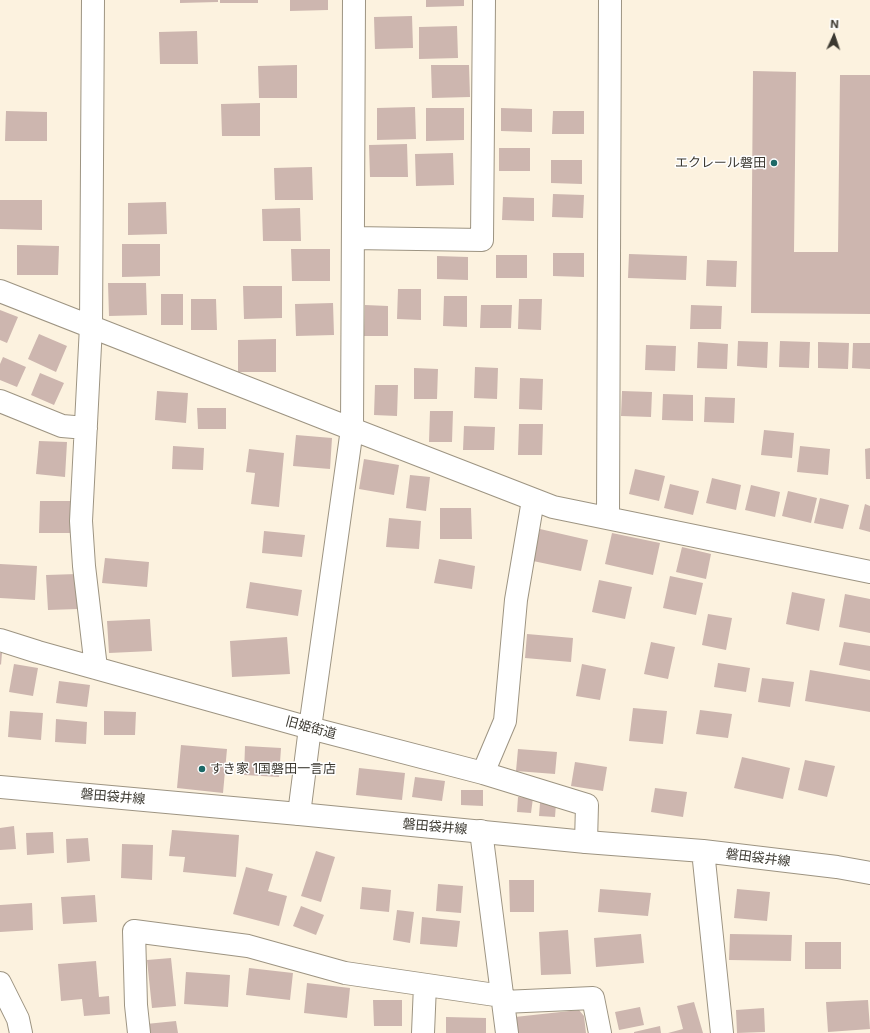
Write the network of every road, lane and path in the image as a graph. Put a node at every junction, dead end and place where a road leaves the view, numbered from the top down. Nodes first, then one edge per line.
1 (93, 0) edge
2 (354, 0) edge
3 (484, 0) edge
4 (610, 0) edge
5 (353, 238) junction
6 (0, 291) edge
7 (91, 326) junction
8 (0, 401) edge
9 (86, 428) junction
10 (352, 430) junction
11 (533, 500) junction
12 (608, 518) junction
13 (870, 572) edge
14 (0, 640) edge
15 (96, 668) junction
16 (310, 728) junction
17 (483, 774) junction
18 (0, 787) edge
19 (299, 814) junction
20 (481, 831) junction
21 (586, 842) junction
22 (703, 851) junction
23 (870, 873) edge
24 (0, 983) edge
25 (425, 985) junction
26 (503, 999) junction
27 (21, 1033) edge
28 (139, 1033) edge
29 (423, 1033) edge
30 (507, 1033) edge
31 (600, 1033) edge
32 (722, 1033) edge

1 - 7 street
2 - 5 street
3 - 5 street
4 - 12 street
5 - 10 street
6 - 7 street
7 - 9 street
7 - 10 street
8 - 9 street
9 - 15 street
10 - 11 street
10 - 16 street
11 - 12 street
11 - 17 street
12 - 13 street
14 - 15 street, 旧姫街道
15 - 16 street, 旧姫街道
16 - 17 street, 旧姫街道
16 - 19 street
17 - 21 street, 旧姫街道
18 - 19 street, 磐田袋井線
19 - 20 street, 磐田袋井線
20 - 21 street, 磐田袋井線
20 - 26 street
21 - 22 street, 磐田袋井線
22 - 23 street, 磐田袋井線
22 - 32 street
24 - 27 street
25 - 26 street
25 - 28 street
25 - 29 street
26 - 30 street
26 - 31 street

